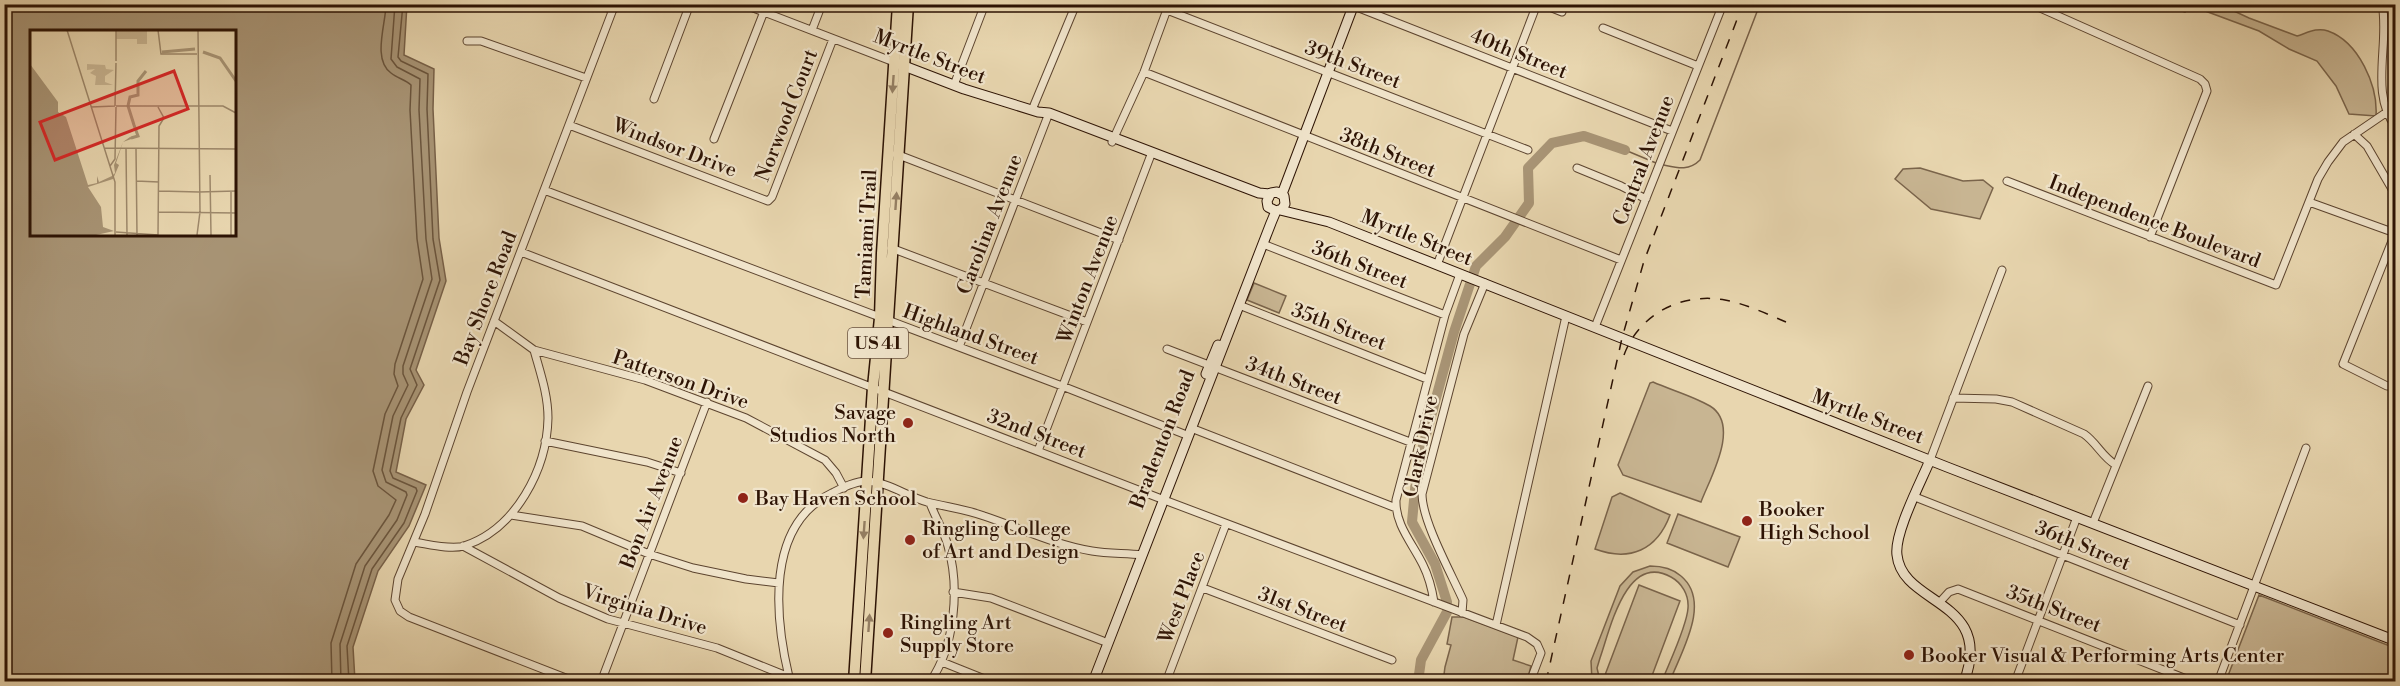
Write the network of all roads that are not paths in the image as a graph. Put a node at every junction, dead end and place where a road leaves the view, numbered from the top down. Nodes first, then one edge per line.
1 (598, 4) edge
2 (690, 4) edge
3 (743, 4) edge
4 (767, 4) edge
5 (822, 4) edge
6 (898, 4) edge
7 (908, 4) edge
8 (985, 4) edge
9 (1076, 4) edge
10 (1540, 4) edge
11 (1723, 4) edge
12 (2031, 4) edge
13 (2382, 4) edge
14 (1352, 5) edge
15 (614, 7) edge
16 (1168, 7) edge
17 (764, 12) junction
18 (1562, 12) dead end
19 (1603, 28) dead end
20 (812, 30) junction
21 (833, 39) junction
22 (467, 41) dead end
23 (899, 64) junction
24 (1698, 66) junction
25 (1514, 68) junction
26 (1326, 71) junction
27 (1144, 72) junction
28 (586, 78) junction
29 (954, 85) junction
30 (654, 99) dead end
31 (1035, 111) junction
32 (2387, 112) junction
33 (2396, 115) edge
34 (1048, 116) junction
35 (569, 125) junction
36 (2396, 127) edge
37 (1672, 131) junction
38 (1488, 134) junction
39 (2354, 134) junction
40 (1301, 135) junction
41 (714, 139) dead end
42 (1113, 140) junction
43 (1528, 150) dead end
44 (893, 153) junction
45 (1151, 154) junction
46 (1576, 168) dead end
47 (2007, 181) dead end
48 (544, 190) junction
49 (1279, 195) junction
50 (2396, 196) edge
51 (1462, 199) junction
52 (1646, 199) junction
53 (1016, 200) junction
54 (768, 201) joint
55 (2309, 202) junction
56 (1274, 208) junction
57 (1329, 222) junction
58 (2395, 232) edge
59 (2150, 237) junction
60 (1119, 240) junction
61 (1263, 244) junction
62 (887, 248) junction
63 (521, 252) junction
64 (1622, 261) junction
65 (1437, 265) junction
66 (2002, 270) dead end
67 (1462, 274) junction
68 (1482, 282) junction
69 (983, 283) junction
70 (1239, 305) junction
71 (1445, 315) junction
72 (1566, 316) junction
73 (884, 319) junction
74 (494, 321) junction
75 (1087, 322) junction
76 (1595, 327) junction
77 (959, 347) junction
78 (1167, 349) dead end
79 (534, 350) junction
80 (1212, 367) junction
81 (1427, 379) junction
82 (1062, 386) junction
83 (2148, 386) dead end
84 (2396, 386) edge
85 (878, 389) junction
86 (1953, 398) junction
87 (708, 402) junction
88 (1188, 431) junction
89 (545, 441) junction
90 (1410, 442) junction
91 (2306, 448) dead end
92 (1038, 451) junction
93 (1930, 459) junction
94 (2116, 465) junction
95 (681, 472) junction
96 (873, 482) junction
97 (844, 488) junction
98 (1915, 497) junction
99 (1161, 499) junction
100 (930, 502) junction
101 (1396, 508) junction
102 (511, 515) junction
103 (2077, 517) junction
104 (2093, 523) junction
105 (1226, 524) junction
106 (414, 542) junction
107 (463, 546) junction
108 (649, 554) junction
109 (1139, 555) junction
110 (2063, 555) junction
111 (779, 583) junction
112 (2254, 586) junction
113 (1203, 588) junction
114 (953, 592) junction
115 (865, 596) junction
116 (1434, 602) junction
117 (1939, 603) junction
118 (1462, 613) junction
119 (2037, 620) junction
120 (623, 624) junction
121 (1496, 625) junction
122 (2240, 625) junction
123 (1103, 641) junction
124 (2396, 641) edge
125 (1392, 660) dead end
126 (942, 662) junction
127 (792, 679) edge
128 (576, 681) edge
129 (601, 681) edge
130 (854, 681) edge
131 (865, 681) edge
132 (930, 681) edge
133 (992, 681) edge
134 (1087, 681) edge
135 (1093, 681) edge
136 (1166, 681) edge
137 (1530, 681) edge
138 (1964, 681) edge
139 (2015, 681) edge
140 (2194, 681) edge
141 (2218, 681) edge

1 - 15 street
2 - 30 street
3 - 17 street, Myrtle Street
4 - 17 street
5 - 20 street, Norwood Court
6 - 23 main road, Tamiami Trail / US 41
7 - 23 main road, Tamiami Trail / US 41
8 - 29 street
9 - 31 street
10 - 18 street
10 - 25 street
11 - 24 street, Central Avenue
12 - 59 street
13 - 32 street
14 - 25 street, 40th Street
14 - 26 street, Bradenton Road
15 - 28 street, Bay Shore Road
16 - 26 street, 39th Street
16 - 27 street
17 - 20 street, Myrtle Street
17 - 41 street
19 - 24 street
20 - 21 street, Myrtle Street
21 - 23 street, Myrtle Street
21 - 54 street, Norwood Court
22 - 28 street
23 - 29 street, Myrtle Street
23 - 44 main road, Tamiami Trail / US 41
24 - 37 street, Central Avenue
25 - 37 street, 40th Street
25 - 38 street
26 - 38 street, 39th Street
26 - 40 street, Bradenton Road
27 - 40 street, 38th Street
27 - 42 street
28 - 35 street, Bay Shore Road
29 - 31 street, Myrtle Street
31 - 34 street, Myrtle Street
32 - 33 street
32 - 36 street
32 - 39 street, Independence Boulevard
34 - 42 street, Myrtle Street
34 - 53 street, Carolina Avenue
35 - 48 street, Bay Shore Road
35 - 54 street, Windsor Drive
37 - 52 street, Central Avenue
38 - 43 street, 39th Street
38 - 51 street
39 - 50 street
39 - 55 street, Independence Boulevard
40 - 49 street, Bradenton Road
40 - 51 street, 38th Street
42 - 45 street, Myrtle Street
44 - 53 street
44 - 62 main road, Tamiami Trail / US 41
45 - 49 street, Myrtle Street
45 - 56 street, Myrtle Street
45 - 60 street, Winton Avenue
46 - 52 street
47 - 59 street, Independence Boulevard
48 - 63 street, Bay Shore Road
48 - 73 street, Highland Street
49 - 56 street, Bradenton Road
49 - 56 street, Bradenton Road
49 - 57 street, Myrtle Street
51 - 64 street, 38th Street
51 - 65 street
52 - 64 street, Central Avenue
53 - 60 street
53 - 69 street, Carolina Avenue
55 - 58 street
55 - 59 street, Independence Boulevard
56 - 57 street, Myrtle Street
56 - 61 street, Bradenton Road
56 - 80 street, Bradenton Road
57 - 65 street, Myrtle Street
58 - 84 street
60 - 75 street, Winton Avenue
61 - 70 street, Bradenton Road
61 - 71 street, 36th Street
62 - 69 street
62 - 73 main road, Tamiami Trail / US 41
63 - 74 street, Bay Shore Road
63 - 85 street, 32nd Street
64 - 76 street, Central Avenue
65 - 67 street, Myrtle Street
66 - 86 street
67 - 68 street, Myrtle Street
67 - 71 street
68 - 72 street, Myrtle Street
68 - 118 street, Clark Drive
69 - 75 street
69 - 77 street, Carolina Avenue
70 - 80 street, Bradenton Road
70 - 81 street, 35th Street
71 - 81 street
72 - 76 street, Myrtle Street
72 - 121 street
73 - 77 street, Highland Street
73 - 85 main road, Tamiami Trail / US 41
74 - 79 street, Patterson Drive
74 - 106 street, Bay Shore Road
75 - 82 street, Winton Avenue
76 - 93 street, Myrtle Street
77 - 82 street, Highland Street
78 - 80 street, 34th Street
79 - 87 street, Patterson Drive
79 - 89 street
80 - 88 street, Bradenton Road
80 - 90 street, 34th Street
81 - 90 street
82 - 88 street, Highland Street
82 - 92 street, Winton Avenue
83 - 94 street
85 - 92 street, 32nd Street
85 - 96 main road, Tamiami Trail / US 41
86 - 93 street
86 - 94 street
87 - 95 street, Bon Air Avenue
87 - 97 street, Patterson Drive
88 - 99 street, Bradenton Road
88 - 101 street, Highland Street
89 - 95 street
89 - 102 street
90 - 101 street
91 - 112 street
92 - 99 street, 32nd Street
93 - 98 street
93 - 103 street, Myrtle Street
94 - 104 street
95 - 108 street, Bon Air Avenue
96 - 97 street
96 - 100 street
96 - 115 main road, Tamiami Trail / US 41
97 - 111 street
98 - 110 street, 36th Street
98 - 117 street
99 - 105 street, 32nd Street
99 - 109 street, Bradenton Road
100 - 109 street
100 - 114 street
101 - 116 street
102 - 107 street
102 - 108 street
103 - 104 street, Myrtle Street
103 - 110 street
104 - 112 street, Myrtle Street
105 - 113 street, West Place
105 - 116 street, 32nd Street
106 - 107 street
106 - 128 street, Bay Shore Road
107 - 120 street, Virginia Drive
108 - 111 street
108 - 120 street, Bon Air Avenue
109 - 123 street, Bradenton Road
109 - 135 street, Bradenton Road
110 - 119 street
110 - 122 street, 36th Street
111 - 127 street
112 - 122 street
112 - 124 street, Myrtle Street
113 - 125 street, 31st Street
113 - 136 street, West Place
114 - 123 street
114 - 126 street
115 - 130 main road, Tamiami Trail / US 41
131 -> 115 main road, Tamiami Trail / US 41
116 - 118 street, 32nd Street
117 - 119 street, 35th Street
117 - 138 street
118 - 121 street, 32nd Street
119 - 139 street
119 - 140 street, 35th Street
120 - 127 street, Virginia Drive
120 - 129 street, Bon Air Avenue
121 - 137 street, 32nd Street
122 - 141 street
123 - 134 street, Bradenton Road
126 - 132 street
126 - 133 street

